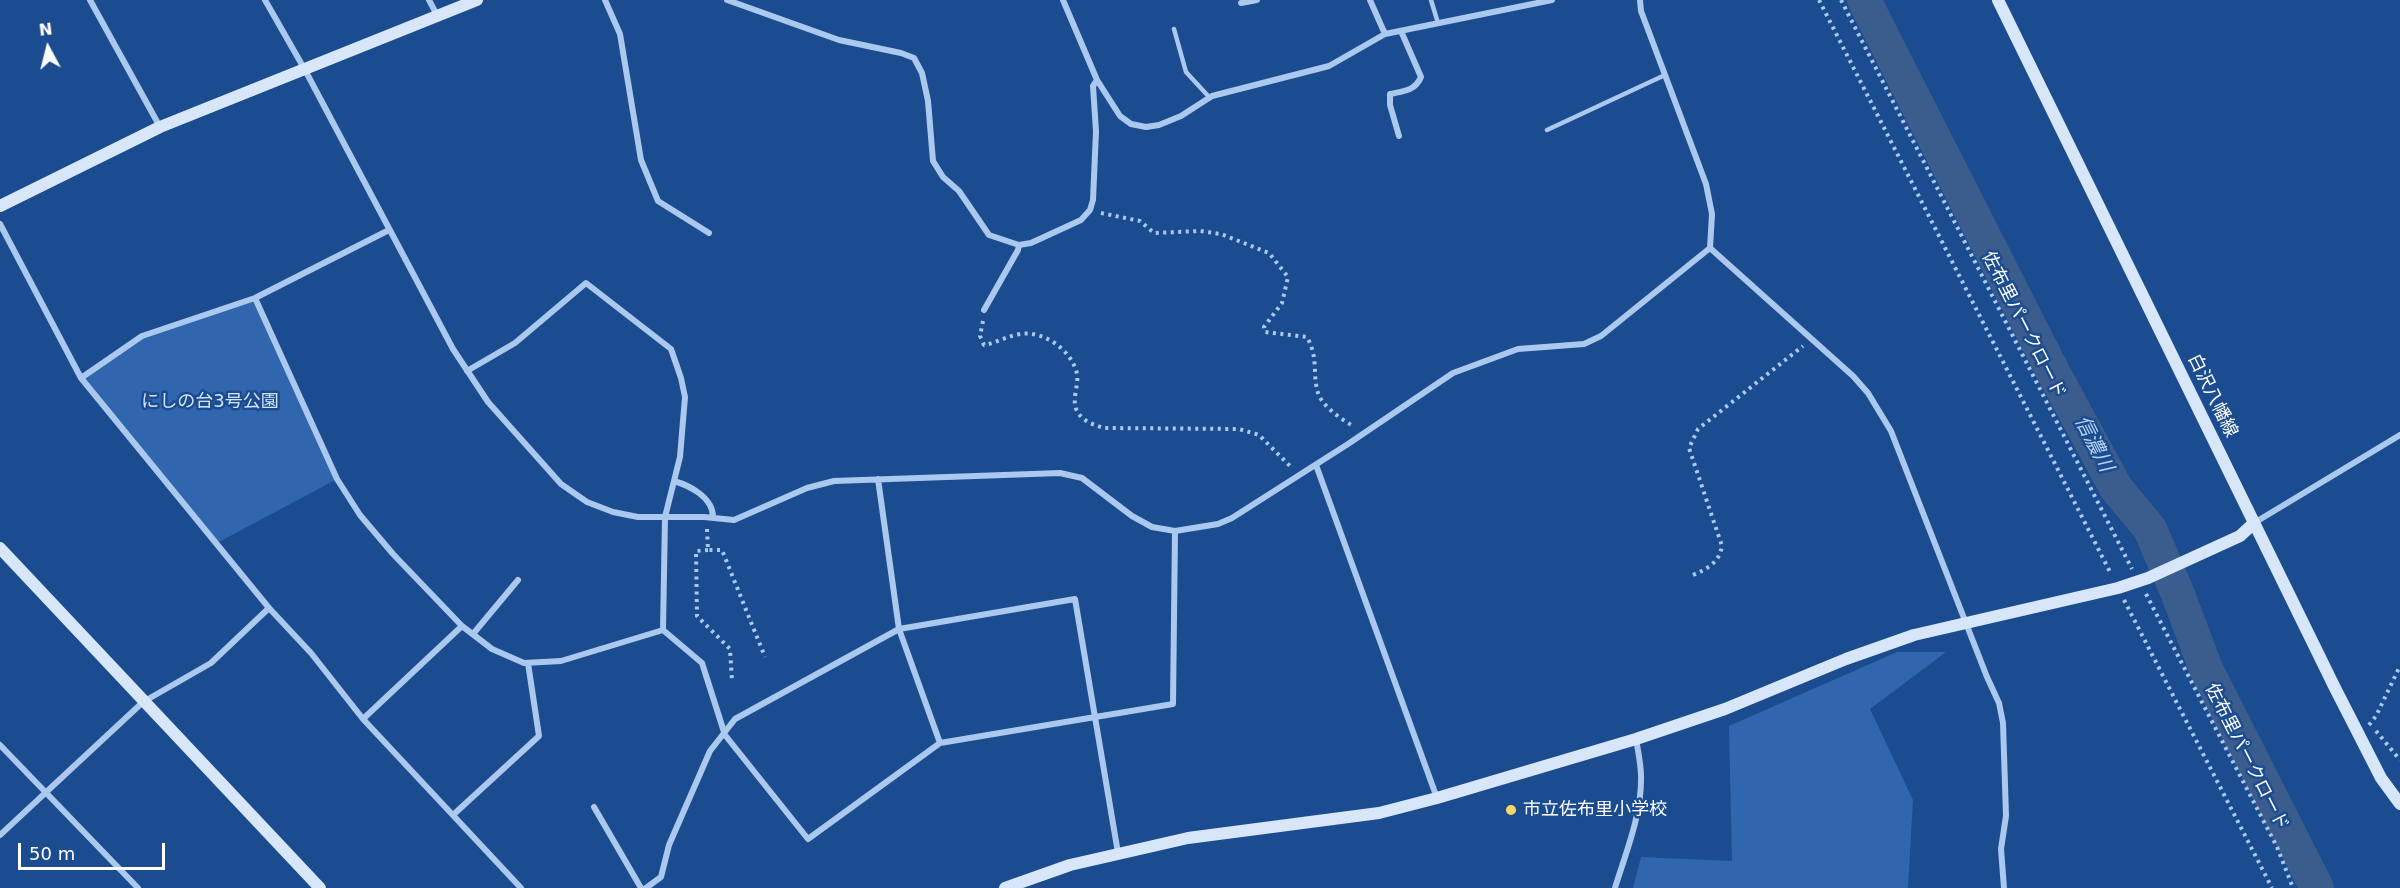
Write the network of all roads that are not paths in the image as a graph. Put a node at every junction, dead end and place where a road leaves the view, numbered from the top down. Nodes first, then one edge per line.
1 (90, 0) edge
2 (265, 0) edge
3 (429, 0) edge
4 (477, 0) edge
5 (605, 0) edge
6 (727, 0) edge
7 (1063, 0) edge
8 (1257, 0) edge
9 (1370, 0) edge
10 (1431, 0) edge
11 (1552, 0) edge
12 (1640, 0) edge
13 (1998, 0) edge
14 (1241, 3) dead end
15 (437, 15) junction
16 (1438, 23) junction
17 (1174, 29) dead end
18 (1401, 30) junction
19 (1385, 34) junction
20 (305, 70) junction
21 (1665, 75) junction
22 (1097, 80) junction
23 (1210, 98) junction
24 (160, 127) junction
25 (1547, 130) dead end
26 (1399, 136) dead end
27 (0, 206) edge
28 (0, 224) edge
29 (389, 230) junction
30 (709, 233) dead end
31 (1019, 245) junction
32 (1710, 248) junction
33 (255, 298) junction
34 (984, 310) road end
35 (466, 371) junction
36 (81, 378) junction
37 (2400, 435) edge
38 (1316, 465) junction
39 (878, 479) junction
40 (674, 481) junction
41 (665, 517) junction
42 (710, 517) junction
43 (2254, 523) junction
44 (1175, 531) junction
45 (0, 548) edge
46 (518, 579) dead end
47 (269, 608) junction
48 (1965, 622) junction
49 (462, 626) junction
50 (899, 629) junction
51 (663, 630) junction
52 (472, 634) junction
53 (528, 663) junction
54 (143, 702) junction
55 (1095, 717) junction
56 (363, 719) junction
57 (723, 731) junction
58 (1636, 739) junction
59 (940, 743) junction
60 (0, 745) edge
61 (46, 793) junction
62 (1437, 798) junction
63 (2400, 804) edge
64 (594, 807) dead end
65 (453, 815) junction
66 (0, 835) edge
67 (1118, 853) junction
68 (138, 888) edge
69 (320, 888) edge
70 (521, 888) edge
71 (641, 888) edge
72 (646, 888) edge
73 (1005, 888) edge
74 (1615, 888) edge
75 (2004, 888) edge

1 - 24 street
2 - 20 street
3 - 15 street
4 - 15 street
5 - 30 street
6 - 31 street
7 - 22 street
8 - 14 street
9 - 19 street
10 - 16 lane
11 - 16 street
12 - 21 street
13 - 43 street, 白沢八幡線
15 - 20 street
16 - 18 street
17 - 23 lane
18 - 19 street
18 - 26 street
19 - 23 street
20 - 24 street
20 - 29 street
21 - 25 lane
21 - 32 street
22 - 23 street
22 - 31 street
24 - 27 street
28 - 36 street
29 - 33 street
29 - 35 street
31 - 34 street
32 - 38 street
32 - 48 street
33 - 36 street
33 - 49 street
35 - 40 street
35 - 41 street
36 - 47 street
37 - 43 street
38 - 44 street
38 - 62 street
39 - 42 street
39 - 44 street
39 - 50 street
40 - 41 street
40 - 42 street
41 - 42 street
41 - 51 street
43 - 48 street
43 - 63 street, 白沢八幡線
44 - 55 street
45 - 54 street
46 - 52 street
47 - 54 street
47 - 56 street
48 - 58 street
48 - 75 street
49 - 52 street
49 - 56 street
50 - 55 street
50 - 57 street
50 - 59 street
51 - 53 street
51 - 57 street
52 - 53 street
53 - 65 street
54 - 61 street
54 - 69 street
55 - 59 street
55 - 67 street
56 - 65 street
57 - 59 street
57 - 72 street
58 - 62 street
58 - 74 street
60 - 61 street
61 - 66 street
61 - 68 street
62 - 67 street
64 - 71 street
65 - 70 street
67 - 73 street

